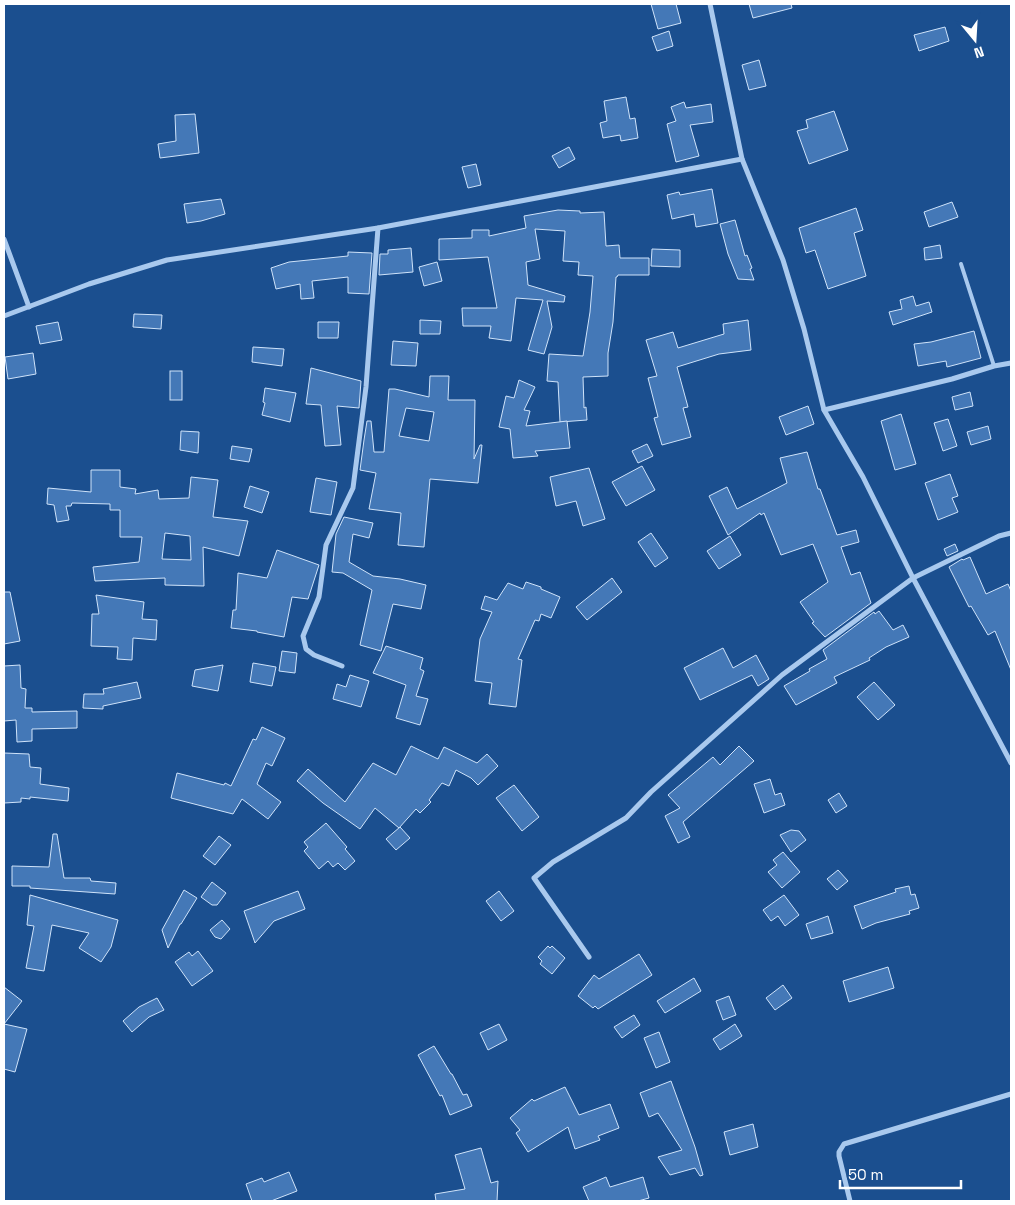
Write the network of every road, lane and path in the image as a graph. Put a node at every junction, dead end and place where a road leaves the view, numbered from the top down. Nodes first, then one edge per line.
1 (710, 4) edge
2 (742, 159) junction
3 (378, 228) junction
4 (4, 239) edge
5 (961, 264) dead end
6 (29, 307) junction
7 (4, 316) edge
8 (1011, 363) edge
9 (994, 366) junction
10 (824, 410) junction
11 (1011, 533) edge
12 (913, 578) junction
13 (342, 666) dead end
14 (1011, 763) edge
15 (589, 957) dead end
16 (1011, 1094) edge
17 (850, 1201) edge

1 - 2 street
2 - 3 street
2 - 10 street
3 - 6 street
3 - 13 street
4 - 6 street
5 - 9 lane
6 - 7 street
8 - 9 street
9 - 10 street
10 - 12 street
11 - 12 street
12 - 14 street
12 - 15 street
16 - 17 street

